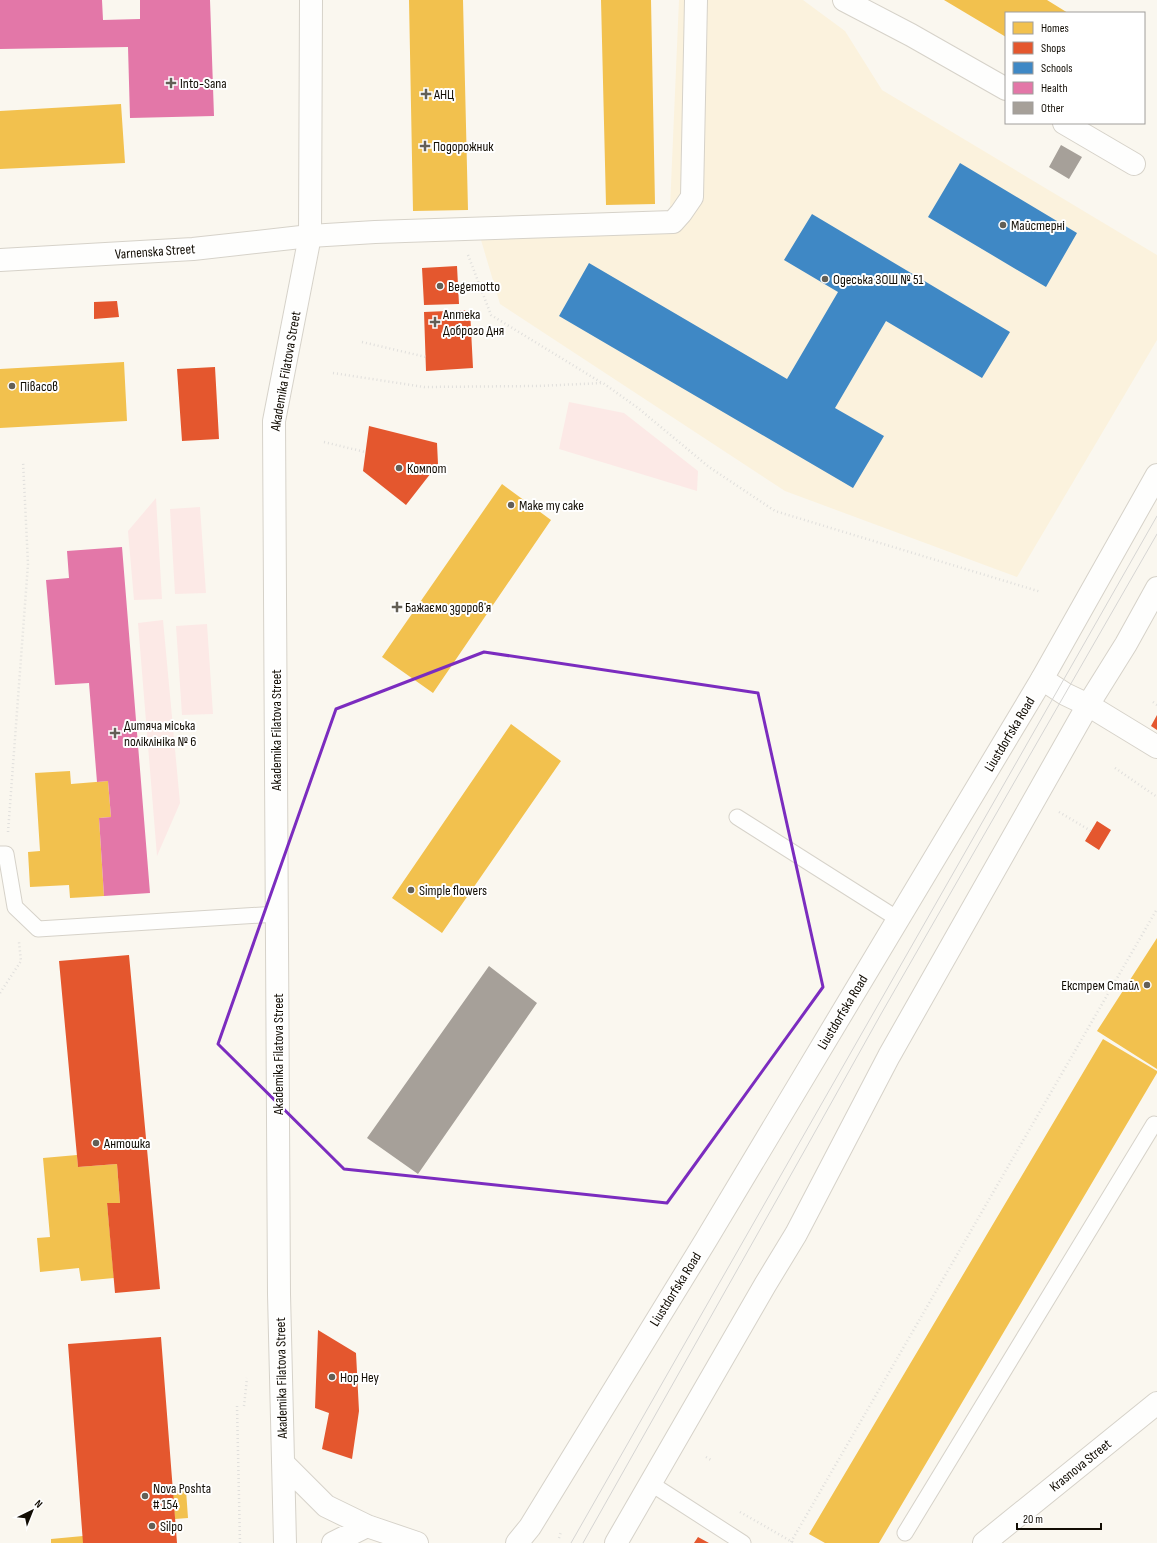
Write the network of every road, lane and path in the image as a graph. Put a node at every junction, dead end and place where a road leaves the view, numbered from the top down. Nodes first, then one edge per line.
1 (311, 0) edge
2 (696, 0) edge
3 (844, 0) edge
4 (1005, 88) edge
5 (1066, 124) edge
6 (1134, 164) dead end
7 (459, 230) junction
8 (310, 236) junction
9 (0, 260) edge
10 (362, 342) dead end
11 (426, 357) dead end
12 (333, 373) dead end
13 (603, 383) junction
14 (324, 442) dead end
15 (365, 452) dead end
16 (23, 461) dead end
17 (1157, 474) edge
18 (1157, 588) edge
19 (1041, 592) dead end
20 (1042, 679) junction
21 (1153, 702) dead end
22 (1088, 705) junction
23 (1157, 705) edge
24 (1157, 747) edge
25 (1115, 768) dead end
26 (1157, 796) edge
27 (1059, 812) dead end
28 (737, 817) dead end
29 (1091, 831) dead end
30 (3, 854) edge
31 (16, 907) junction
32 (1157, 909) edge
33 (277, 914) junction
34 (898, 919) junction
35 (0, 993) edge
36 (1157, 1126) edge
37 (247, 1378) dead end
38 (1157, 1403) edge
39 (237, 1406) dead end
40 (244, 1406) dead end
41 (706, 1457) dead end
42 (711, 1460) dead end
43 (283, 1463) junction
44 (650, 1483) junction
45 (738, 1511) dead end
46 (367, 1526) junction
47 (562, 1532) dead end
48 (905, 1533) dead end
49 (560, 1538) dead end
50 (792, 1542) edge
51 (240, 1543) edge
52 (284, 1543) edge
53 (333, 1543) edge
54 (417, 1543) edge
55 (517, 1543) edge
56 (616, 1543) edge
57 (743, 1543) edge
58 (984, 1543) edge

1 - 8 main road, Akademika Filatova Street
2 - 7 main road, Varnenska Street
3 - 4 main road
5 - 6 main road
7 - 8 main road, Varnenska Street
7 - 13 path
8 - 9 main road, Varnenska Street
8 - 33 main road, Akademika Filatova Street
10 - 11 path
12 - 13 path
13 - 19 path
14 - 15 path
16 - 30 path
17 - 20 main road, Liustdorfska Road
18 - 22 main road
20 - 22 main road
20 - 34 main road, Liustdorfska Road
21 - 23 path
22 - 24 main road
22 - 44 main road
25 - 26 path
27 - 29 path
28 - 34 lane
30 - 31 lane
31 - 33 lane
31 - 35 path
32 - 50 path
33 - 43 main road, Akademika Filatova Street
34 - 55 main road, Liustdorfska Road
36 - 48 lane
37 - 40 path
38 - 58 main road, Krasnova Street
39 - 51 path
41 - 42 path
43 - 46 main road
43 - 52 main road, Akademika Filatova Street
44 - 56 main road
44 - 57 lane
45 - 50 path
46 - 53 main road
46 - 54 main road
47 - 49 path

